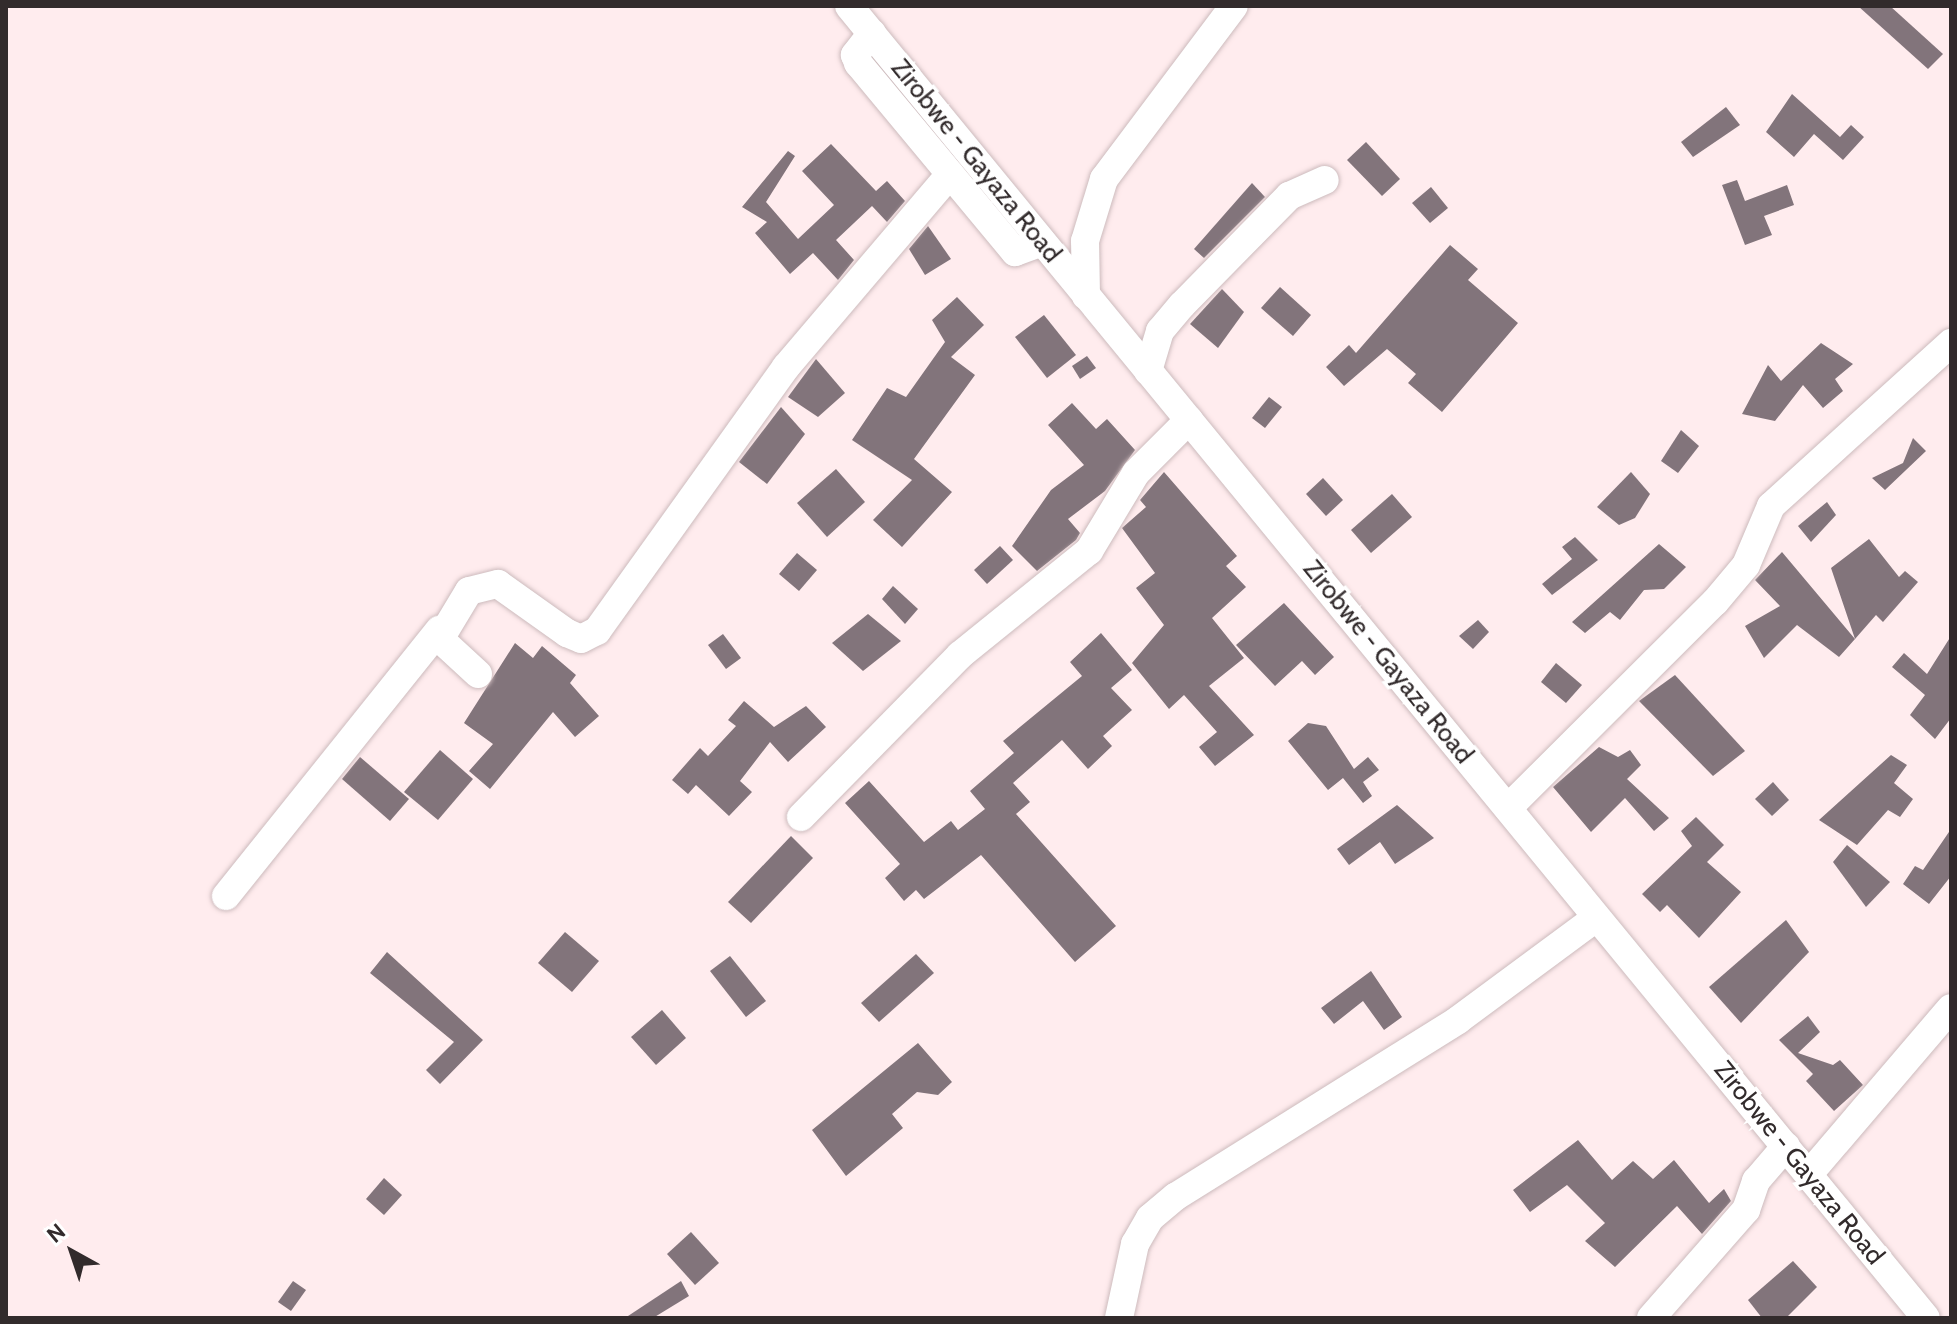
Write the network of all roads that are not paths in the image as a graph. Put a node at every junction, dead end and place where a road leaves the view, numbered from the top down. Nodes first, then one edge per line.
1 (849, 6) edge
2 (1234, 6) edge
3 (872, 33) junction
4 (950, 174) junction
5 (1325, 180) dead end
6 (1042, 242) junction
7 (1086, 296) junction
8 (1951, 343) edge
9 (1148, 371) junction
10 (1189, 420) junction
11 (439, 630) junction
12 (478, 674) dead end
13 (1508, 808) junction
14 (801, 817) dead end
15 (226, 896) dead end
16 (1596, 918) junction
17 (1951, 1008) edge
18 (1786, 1146) junction
19 (1809, 1174) junction
20 (1119, 1318) edge
21 (1651, 1318) edge
22 (1925, 1318) edge

1 - 3 street, Zirobwe - Gayaza Road
2 - 7 street
3 - 4 street
3 - 6 street, Zirobwe - Gayaza Road
4 - 6 street
4 - 11 street
5 - 9 street
6 - 7 street, Zirobwe - Gayaza Road
7 - 9 street, Zirobwe - Gayaza Road
8 - 13 street
9 - 10 street, Zirobwe - Gayaza Road
10 - 13 street, Zirobwe - Gayaza Road
10 - 14 street
11 - 12 street
11 - 15 street
13 - 16 street, Zirobwe - Gayaza Road
16 - 18 street, Zirobwe - Gayaza Road
16 - 20 street
17 - 19 street
18 - 19 street, Zirobwe - Gayaza Road
18 - 21 street
19 - 22 street, Zirobwe - Gayaza Road

